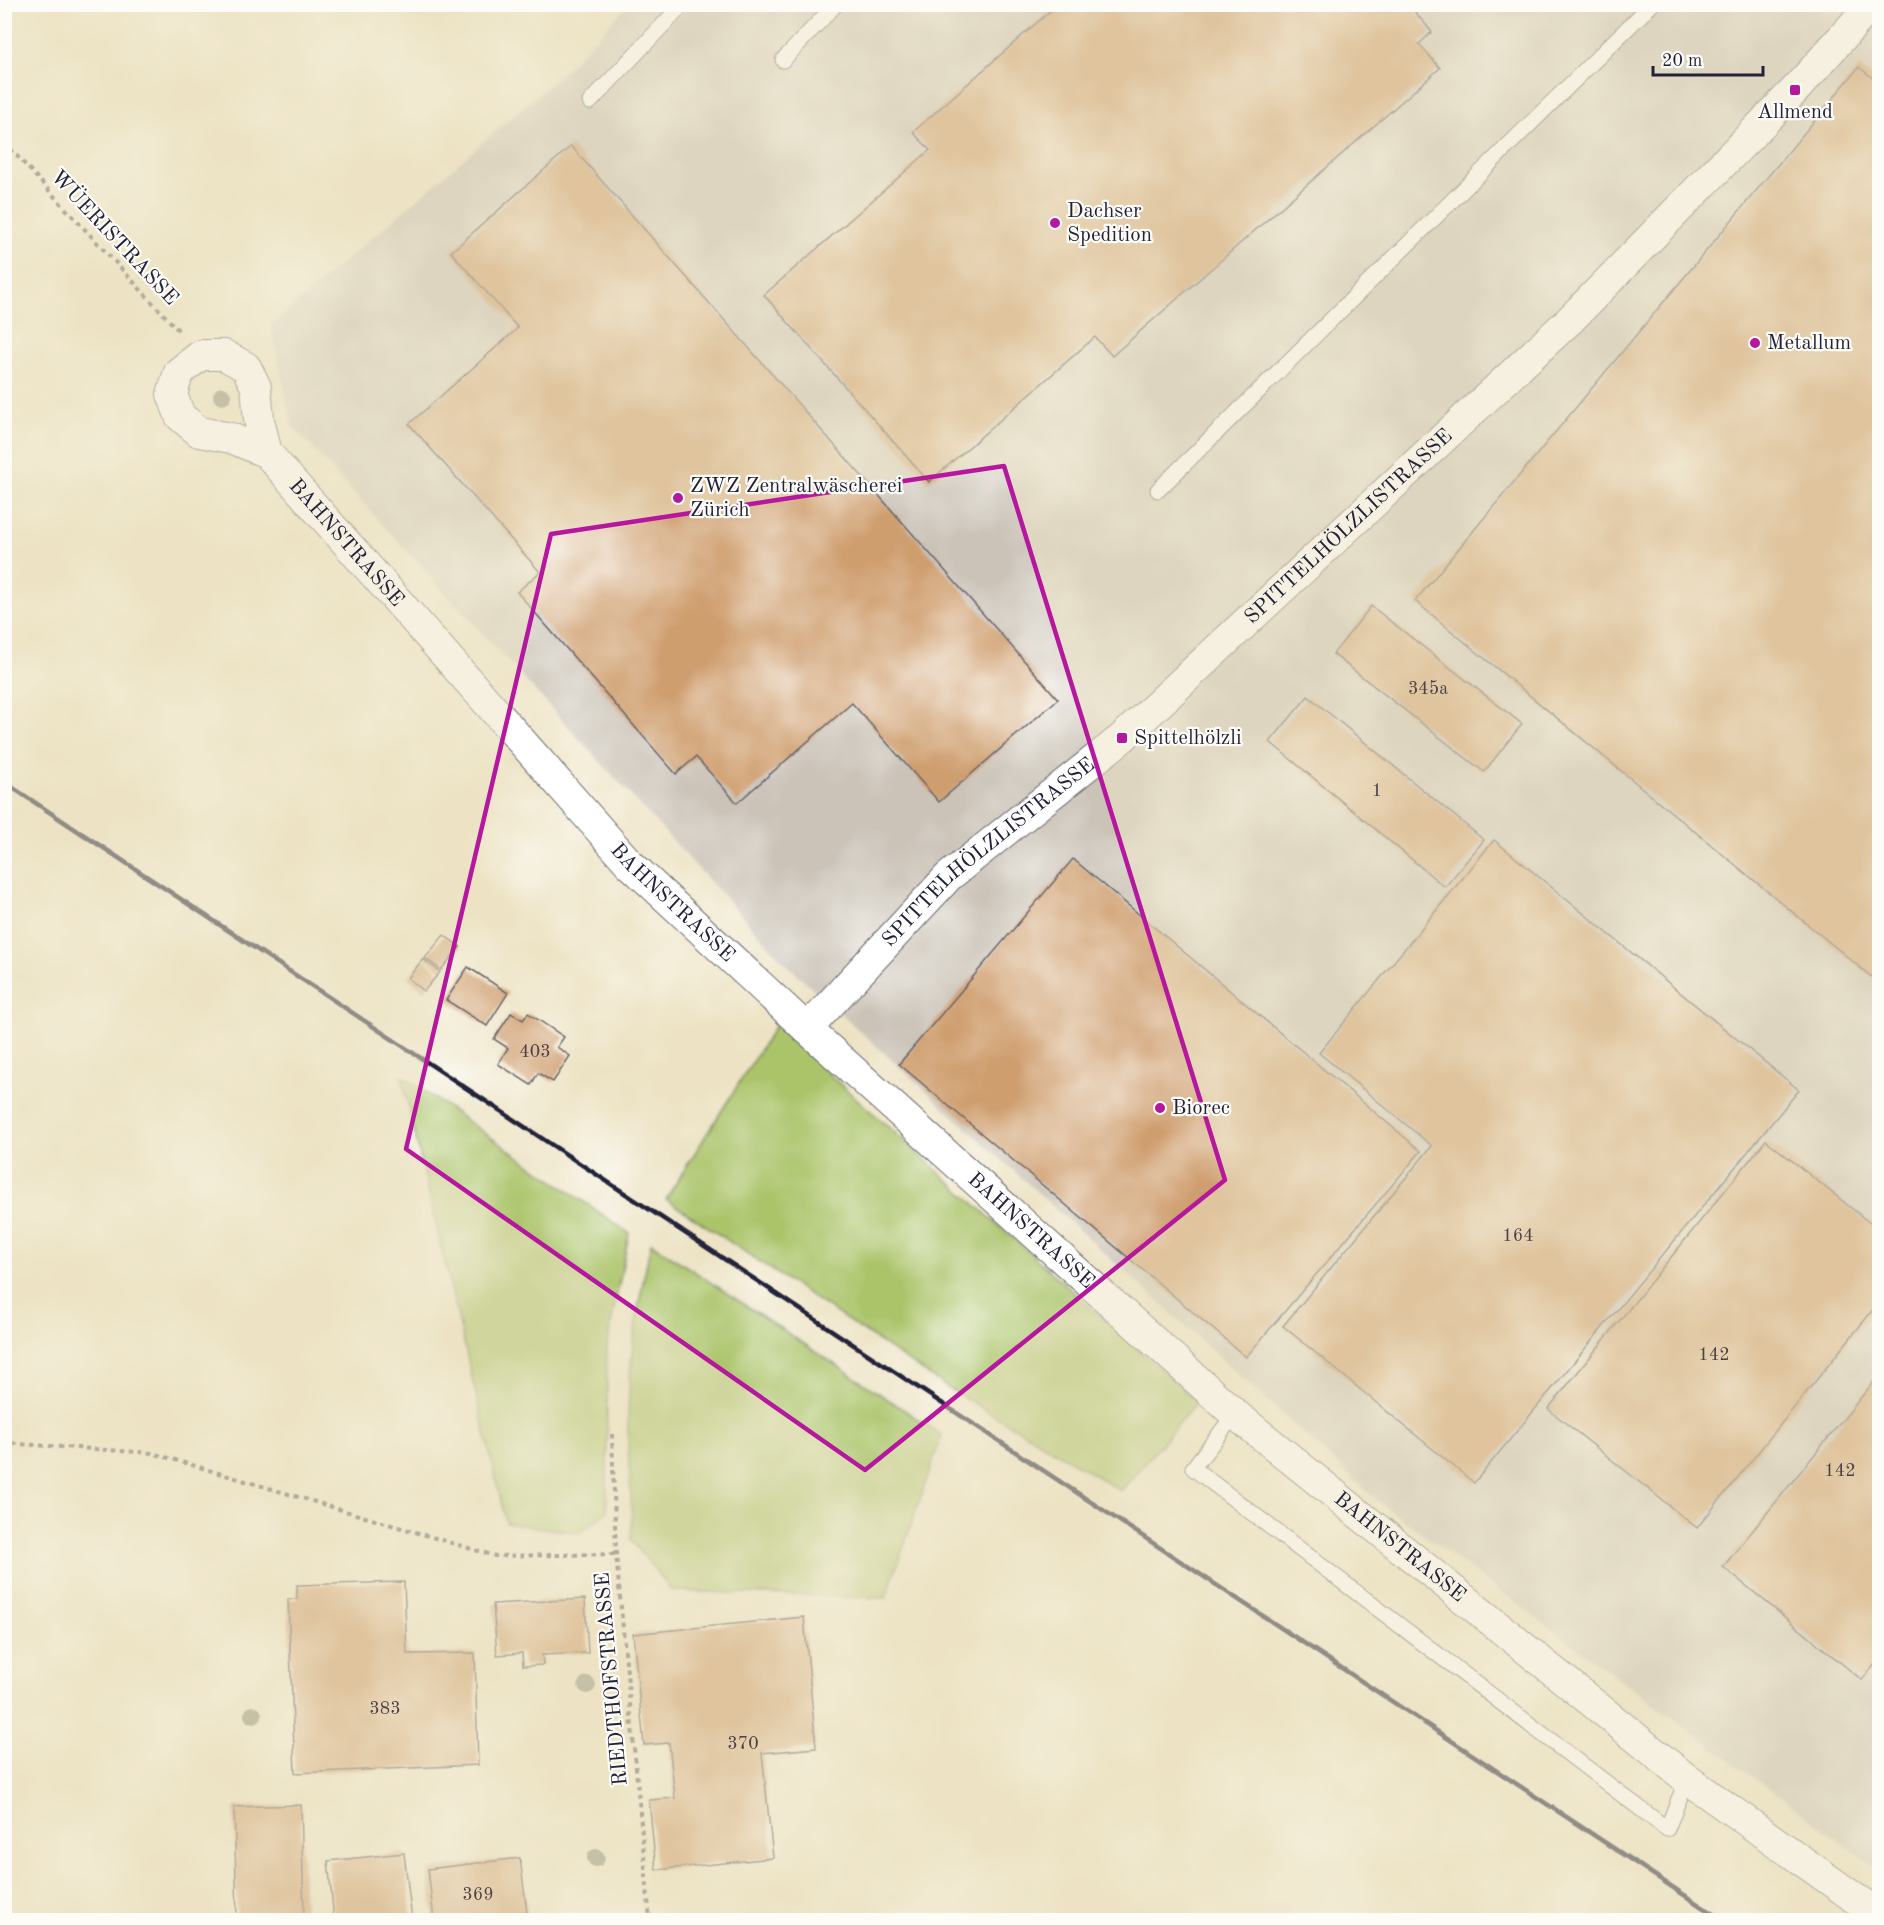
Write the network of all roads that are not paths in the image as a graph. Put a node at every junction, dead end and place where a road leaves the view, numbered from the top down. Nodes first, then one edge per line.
1 (683, 4) edge
2 (836, 4) edge
3 (1652, 4) edge
4 (1872, 4) edge
5 (783, 60) dead end
6 (590, 102) dead end
7 (267, 453) junction
8 (1158, 490) dead end
9 (807, 1029) junction
10 (1235, 1414) junction
11 (1687, 1779) junction
12 (1880, 1916) edge

1 - 6 lane
2 - 5 lane
3 - 8 lane
4 - 9 street, SPITTELHÖLZLISTRASSE
7 - 7 street, BAHNSTRASSE
7 - 9 street, BAHNSTRASSE
9 - 10 street, BAHNSTRASSE
10 - 11 street, BAHNSTRASSE
10 - 11 lane
11 - 12 street, BAHNSTRASSE

